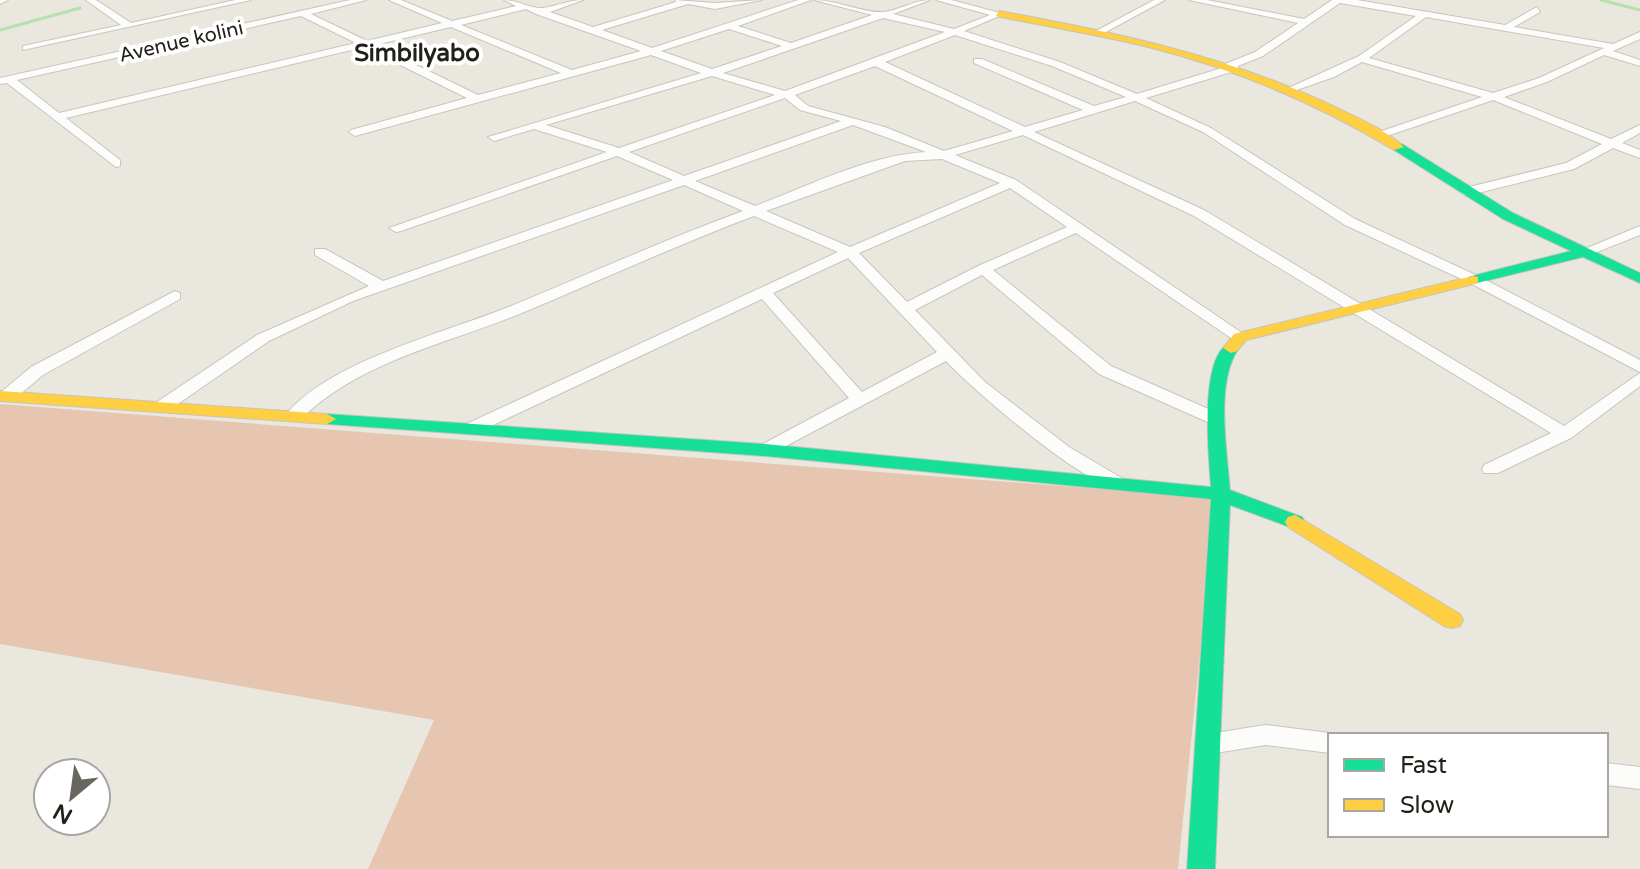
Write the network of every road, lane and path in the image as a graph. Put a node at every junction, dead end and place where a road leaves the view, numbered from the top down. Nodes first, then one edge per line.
1 (90, 0) edge
2 (247, 0) edge
3 (311, 0) edge
4 (362, 0) edge
5 (393, 0) edge
6 (508, 0) edge
7 (579, 0) edge
8 (758, 0) edge
9 (807, 0) edge
10 (818, 0) edge
11 (926, 0) edge
12 (940, 0) edge
13 (1028, 0) edge
14 (1161, 0) edge
15 (1193, 0) edge
16 (1245, 0) edge
17 (1339, 0) edge
18 (682, 1) edge
19 (1362, 1) edge
20 (524, 7) junction
21 (1235, 7) junction
22 (324, 9) junction
23 (1537, 10) dead end
24 (539, 12) junction
25 (1426, 13) junction
26 (304, 14) junction
27 (999, 14) junction
28 (883, 17) junction
29 (1305, 22) junction
30 (128, 25) junction
31 (453, 25) junction
32 (729, 26) junction
33 (1509, 26) junction
34 (594, 30) junction
35 (1101, 31) junction
36 (956, 32) junction
37 (1640, 35) edge
38 (363, 45) junction
39 (792, 46) junction
40 (27, 48) dead end
41 (1609, 50) junction
42 (653, 51) junction
43 (1365, 60) junction
44 (874, 61) junction
45 (978, 61) dead end
46 (1640, 63) edge
47 (1231, 67) junction
48 (569, 72) junction
49 (712, 73) junction
50 (5, 80) edge
51 (1291, 89) junction
52 (788, 95) junction
53 (1494, 97) junction
54 (475, 98) junction
55 (1140, 99) junction
56 (1096, 111) junction
57 (56, 117) junction
58 (853, 121) junction
59 (533, 125) junction
60 (1640, 128) edge
61 (1024, 130) junction
62 (355, 132) dead end
63 (1380, 135) junction
64 (494, 137) dead end
65 (1609, 145) junction
66 (614, 150) junction
67 (1640, 154) edge
68 (944, 155) junction
69 (116, 163) dead end
70 (682, 180) junction
71 (1011, 183) junction
72 (1466, 192) junction
73 (758, 210) junction
74 (396, 228) dead end
75 (1076, 228) junction
76 (1640, 230) edge
77 (320, 252) dead end
78 (850, 252) junction
79 (1582, 253) junction
80 (983, 269) junction
81 (1640, 279) edge
82 (1475, 280) junction
83 (381, 286) junction
84 (765, 293) junction
85 (175, 296) dead end
86 (905, 309) junction
87 (1359, 309) junction
88 (1240, 337) junction
89 (948, 353) junction
90 (1640, 367) edge
91 (1640, 378) edge
92 (3, 397) edge
93 (861, 401) junction
94 (163, 406) junction
95 (293, 417) junction
96 (1216, 419) junction
97 (468, 430) junction
98 (1565, 434) junction
99 (765, 450) junction
100 (1491, 469) dead end
101 (1118, 484) junction
102 (1221, 494) junction
103 (1452, 620) dead end
104 (1328, 743) edge
105 (1209, 744) junction
106 (1608, 774) edge
107 (1640, 778) edge
108 (1201, 869) edge

1 - 30 street
2 - 30 street
3 - 22 street
4 - 22 street, Avenue kolini
5 - 31 street
6 - 20 street
7 - 24 street
8 - 18 street
9 - 32 street
10 - 28 street
11 - 28 street
12 - 27 street
13 - 27 street
14 - 35 street
15 - 21 street
16 - 21 street
17 - 19 street
17 - 29 street
18 - 34 street
19 - 25 street
20 - 24 street
20 - 31 street
21 - 29 street
22 - 26 street, Avenue kolini
23 - 33 street
24 - 34 street
25 - 33 street
25 - 43 street
26 - 38 street
26 - 50 street, Avenue kolini
27 - 35 street
27 - 36 street
28 - 36 street
28 - 39 street
29 - 47 street
30 - 40 street
31 - 38 street
31 - 48 street
32 - 39 street
32 - 42 street
33 - 41 street
34 - 42 street
35 - 47 street
36 - 44 street
36 - 55 street
37 - 41 street
38 - 54 street
38 - 57 street
39 - 49 street
41 - 46 street
41 - 53 street
42 - 48 street
42 - 49 street
43 - 51 street
43 - 53 street
44 - 52 street
44 - 61 street
45 - 56 street
47 - 51 street
47 - 55 street
48 - 54 street
49 - 52 street
49 - 59 street
50 - 57 street
51 - 63 street
52 - 58 street
52 - 66 street
53 - 63 street
53 - 65 street
54 - 62 street
55 - 56 street
55 - 82 street
56 - 61 street
57 - 69 street
58 - 68 street
58 - 70 street
59 - 64 street
59 - 66 street
60 - 65 street
61 - 68 street
61 - 87 street
63 - 72 street
65 - 67 street
65 - 72 street
66 - 70 street
66 - 74 street
68 - 71 street
68 - 73 street
70 - 73 street
70 - 83 street
71 - 75 street
71 - 78 street
72 - 79 street
73 - 78 street
73 - 95 street
75 - 80 street
75 - 88 street
76 - 79 street
77 - 83 street
78 - 84 street
78 - 86 street
79 - 81 street
79 - 82 street
80 - 86 street
80 - 96 street
82 - 87 street
82 - 90 street
83 - 94 street
84 - 93 street
84 - 97 street
85 - 92 street
86 - 89 street
87 - 88 street
87 - 98 street
88 - 96 street
89 - 93 street
89 - 101 street
91 - 98 street
92 - 94 street
93 - 99 street
94 - 95 street
95 - 97 street
96 - 102 street
97 - 99 street
98 - 100 street
99 - 101 street
101 - 102 street
102 - 103 street
102 - 105 street
104 - 105 street
105 - 108 street
106 - 107 street

